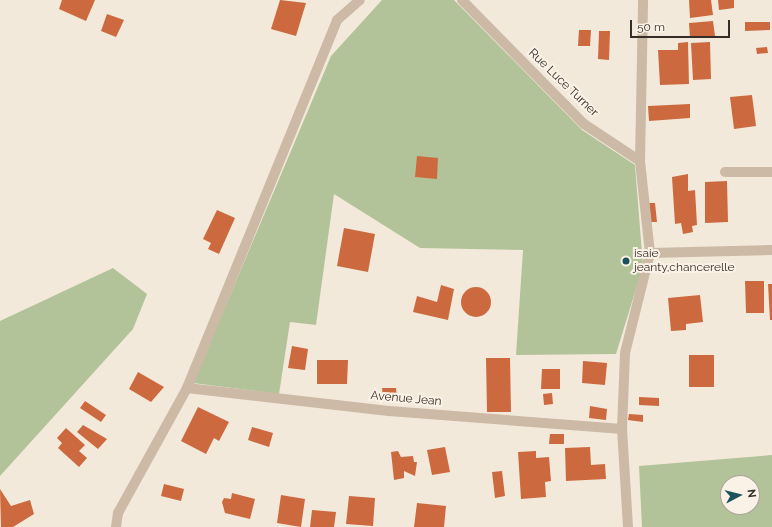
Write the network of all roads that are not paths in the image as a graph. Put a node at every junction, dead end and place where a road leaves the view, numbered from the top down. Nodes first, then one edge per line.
1 (360, 0) edge
2 (462, 0) edge
3 (643, 0) edge
4 (640, 161) junction
5 (725, 172) dead end
6 (772, 172) edge
7 (772, 250) edge
8 (650, 253) junction
9 (187, 388) junction
10 (622, 429) junction
11 (116, 527) edge
12 (628, 527) edge

1 - 9 street
2 - 4 street, Rue Luce Turner
3 - 4 street
4 - 8 street
5 - 6 street
7 - 8 street
8 - 10 street
9 - 10 street, Avenue Jean
9 - 11 street
10 - 12 street

